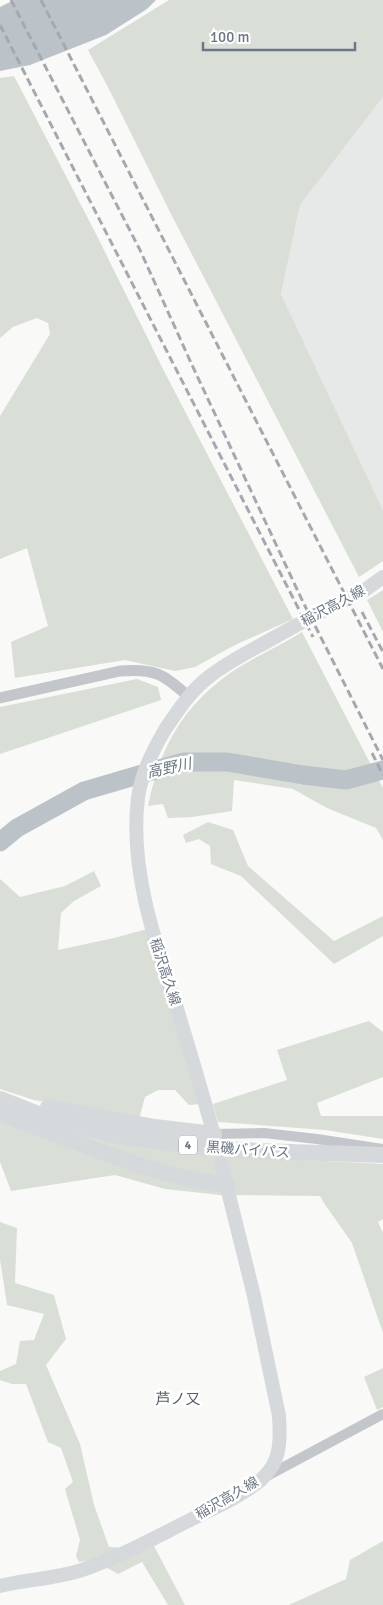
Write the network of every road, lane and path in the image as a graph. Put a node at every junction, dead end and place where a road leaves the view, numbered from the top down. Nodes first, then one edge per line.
1 (383, 577) edge
2 (188, 696) junction
3 (0, 698) edge
4 (0, 1098) edge
5 (0, 1112) edge
6 (215, 1138) junction
7 (383, 1149) edge
8 (383, 1155) edge
9 (221, 1163) dead end
10 (227, 1185) junction
11 (383, 1414) edge
12 (262, 1479) junction
13 (4, 1583) edge

1 - 2 main road, 稲沢高久線
2 - 3 street
2 - 6 main road, 稲沢高久線
4 - 6 highway, 4
4 - 8 highway, 黒磯バイパス / 4
5 - 10 highway
6 - 7 street
9 - 10 main road, 稲沢高久線
10 - 12 main road, 稲沢高久線
11 - 12 street
12 - 13 main road, 稲沢高久線

